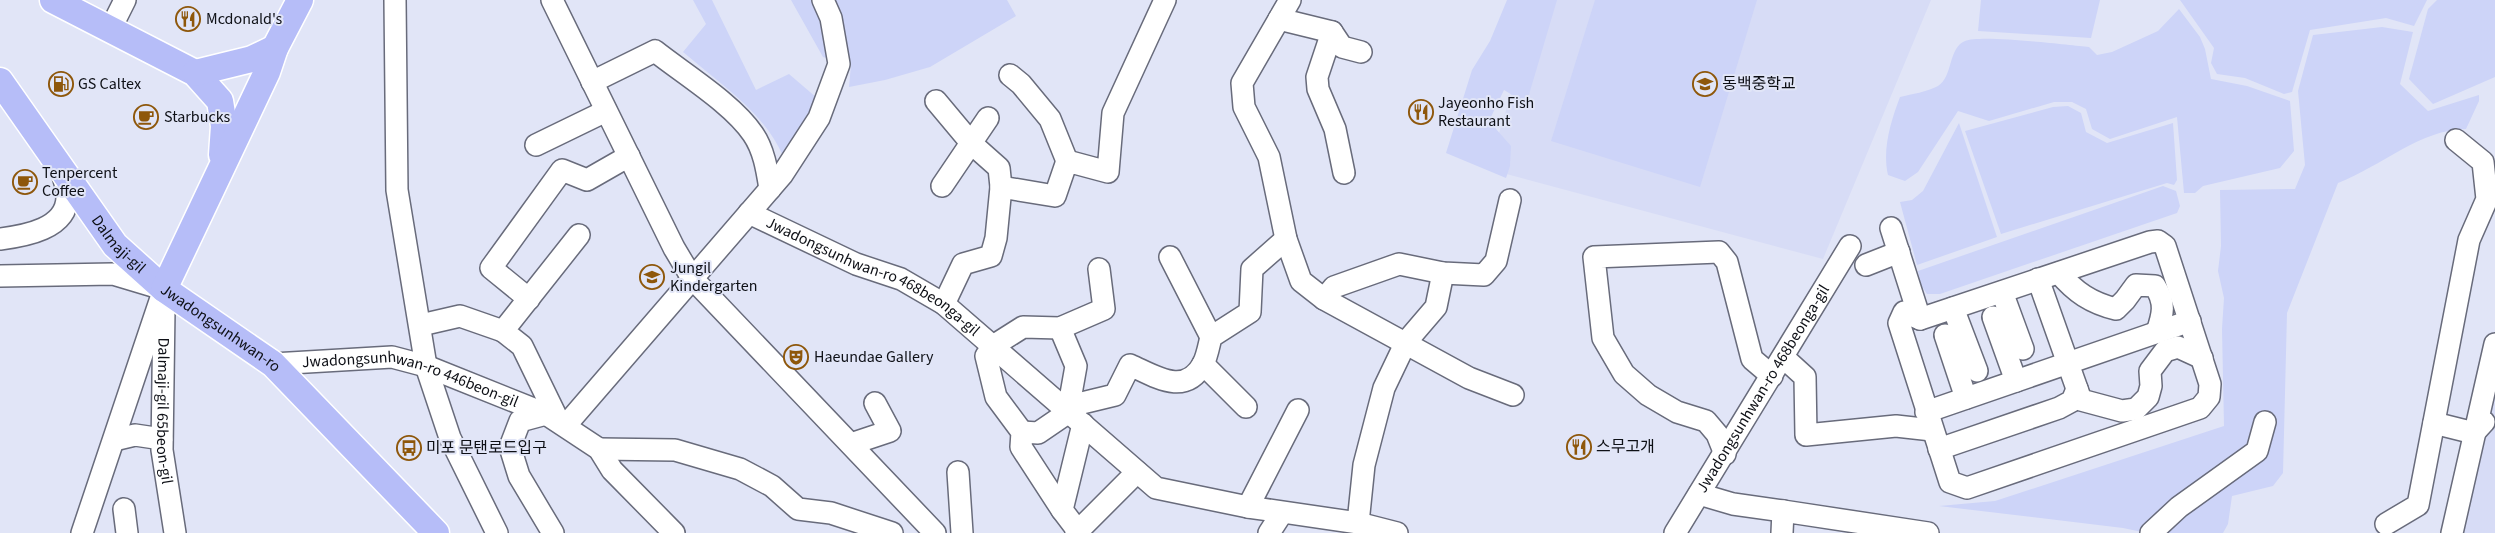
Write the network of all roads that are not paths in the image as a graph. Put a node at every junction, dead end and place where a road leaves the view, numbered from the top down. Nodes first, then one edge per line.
1 (53, 0) edge
2 (125, 0) edge
3 (300, 0) edge
4 (395, 0) edge
5 (552, 0) edge
6 (823, 0) edge
7 (1165, 0) edge
8 (1290, 0) edge
9 (1279, 19) junction
10 (111, 28) junction
11 (1332, 32) junction
12 (275, 48) junction
13 (1361, 52) dead end
14 (195, 73) junction
15 (1010, 75) dead end
16 (0, 81) edge
17 (592, 82) junction
18 (936, 101) dead end
19 (606, 111) junction
20 (988, 118) dead end
21 (2456, 140) dead end
22 (972, 144) junction
23 (536, 145) dead end
24 (629, 156) junction
25 (1067, 162) junction
26 (221, 166) junction
27 (62, 172) junction
28 (1344, 173) dead end
29 (942, 186) dead end
30 (1001, 187) junction
31 (770, 189) junction
32 (1510, 200) dead end
33 (749, 213) junction
34 (1891, 228) dead end
35 (579, 234) dead end
36 (0, 239) edge
37 (1286, 239) junction
38 (1850, 246) dead end
39 (1899, 252) junction
40 (1170, 257) dead end
41 (1866, 264) dead end
42 (1099, 269) dead end
43 (1443, 273) junction
44 (2059, 273) junction
45 (0, 276) edge
46 (692, 278) junction
47 (2038, 280) junction
48 (164, 289) junction
49 (2002, 292) junction
50 (530, 299) junction
51 (1324, 299) junction
52 (944, 304) junction
53 (1953, 308) junction
54 (1920, 319) junction
55 (2190, 321) junction
56 (421, 325) junction
57 (1060, 328) junction
58 (503, 332) junction
59 (2157, 332) junction
60 (1211, 337) junction
61 (2024, 340) dead end
62 (1406, 342) junction
63 (1942, 344) dead end
64 (2495, 344) edge
65 (992, 346) junction
66 (1783, 357) junction
67 (2202, 358) junction
68 (2068, 363) junction
69 (273, 364) junction
70 (1203, 364) junction
71 (426, 366) junction
72 (1772, 376) junction
73 (2016, 381) junction
74 (2077, 389) junction
75 (1513, 395) dead end
76 (1966, 398) junction
77 (875, 403) dead end
78 (1246, 407) dead end
79 (2495, 408) edge
80 (1298, 410) dead end
81 (1076, 417) junction
82 (556, 419) junction
83 (2265, 422) dead end
84 (2434, 423) junction
85 (1932, 430) junction
86 (1022, 432) junction
87 (2474, 432) junction
88 (162, 439) junction
89 (114, 440) junction
90 (851, 444) junction
91 (599, 448) junction
92 (1724, 454) junction
93 (958, 472) dead end
94 (1137, 472) junction
95 (1700, 494) junction
96 (1248, 507) junction
97 (124, 509) dead end
98 (1062, 510) junction
99 (1783, 511) junction
100 (1282, 513) junction
101 (1358, 523) junction
102 (2386, 524) dead end
103 (1077, 532) edge
104 (82, 533) edge
105 (127, 533) edge
106 (174, 533) edge
107 (436, 533) edge
108 (497, 533) edge
109 (553, 533) edge
110 (674, 533) edge
111 (892, 533) edge
112 (935, 533) edge
113 (962, 533) edge
114 (1269, 533) edge
115 (1397, 533) edge
116 (1675, 533) edge
117 (1782, 533) edge
118 (1928, 533) edge
119 (2151, 533) edge
120 (2452, 533) edge

1 - 10 main road
2 - 10 street
3 - 12 main road, Jwadongsunhwan-ro
4 - 56 street
5 - 17 street
6 - 31 street, Jwadongsunhwan-ro 468beonga-gil
7 - 25 street
8 - 9 street
9 - 11 street
9 - 37 street
10 - 14 main road
11 - 13 street
11 - 28 street
12 - 14 main road
12 - 26 main road, Jwadongsunhwan-ro
14 - 26 main road
15 - 25 street
16 - 27 main road, Dalmaji-gil
17 - 19 street
17 - 31 street
18 - 22 street
19 - 23 street
19 - 24 street
20 - 22 street
21 - 84 street
22 - 29 street
22 - 30 street
24 - 46 street
24 - 50 street
25 - 30 street
26 - 48 main road, Jwadongsunhwan-ro
27 - 36 street
27 - 48 main road, Dalmaji-gil
30 - 52 street
31 - 33 street, Jwadongsunhwan-ro 468beonga-gil
32 - 43 street
33 - 46 street, Jwadongsunhwan-ro 468beonga-gil
33 - 52 street, Jwadongsunhwan-ro 468beonga-gil
34 - 39 street
35 - 50 street
37 - 51 street
37 - 60 street
38 - 66 street, Jwadongsunhwan-ro 468beonga-gil
39 - 41 street
39 - 54 street
40 - 60 street
42 - 57 street, Jwadongsunhwan-ro 468beonga-gil
43 - 51 street
43 - 62 street
44 - 47 street
44 - 55 street
44 - 59 street
45 - 48 street
46 - 82 street
46 - 90 street
47 - 49 street
47 - 68 street
48 - 69 main road, Jwadongsunhwan-ro
48 - 88 street, Dalmaji-gil 65beon-gil
48 - 89 street
49 - 53 street
49 - 61 street
50 - 58 street
51 - 62 street
52 - 65 street, Jwadongsunhwan-ro 468beonga-gil
53 - 54 street
53 - 73 street
54 - 85 street
55 - 59 street
55 - 67 street
56 - 58 street, Jwadongsunhwan-ro 446beon-gil
56 - 71 street
57 - 65 street, Jwadongsunhwan-ro 468beonga-gil
57 - 81 street
58 - 82 street, Jwadongsunhwan-ro 446beon-gil
59 - 68 street
60 - 70 street
62 - 75 street
62 - 101 street
63 - 76 street
64 - 87 street
65 - 81 street, Jwadongsunhwan-ro 468beonga-gil
65 - 86 street, Jwadongsunhwan-ro 468beonga-gil
66 - 72 street, Jwadongsunhwan-ro 468beonga-gil
66 - 85 street
67 - 74 street
67 - 85 street
68 - 73 street
68 - 74 street
69 - 71 street, Jwadongsunhwan-ro 446beon-gil
69 - 107 main road, Jwadongsunhwan-ro
70 - 78 street
70 - 81 street
71 - 82 street, Jwadongsunhwan-ro 446beon-gil
71 - 108 street
72 - 92 street, Jwadongsunhwan-ro 468beonga-gil
72 - 92 street
73 - 76 street
74 - 85 street
76 - 85 street
77 - 90 street
79 - 87 street
80 - 96 street
81 - 86 street
81 - 94 street, Jwadongsunhwan-ro 468beonga-gil
81 - 98 street
82 - 91 street, Jwadongsunhwan-ro 446beon-gil
82 - 109 street, Jwadongsunhwan-ro 446beon-gil
83 - 119 street
84 - 87 street
84 - 102 street
86 - 98 street, Jwadongsunhwan-ro 468beonga-gil
87 - 120 street
88 - 89 street
88 - 106 street, Dalmaji-gil 65beon-gil
89 - 104 street
90 - 112 street
91 - 110 street, Jwadongsunhwan-ro 446beon-gil
91 - 111 street
92 - 95 street, Jwadongsunhwan-ro 468beonga-gil
93 - 113 street
94 - 96 street, Jwadongsunhwan-ro 468beonga-gil
94 - 103 street
95 - 99 street
95 - 116 street, Jwadongsunhwan-ro 468beonga-gil
96 - 100 street, Jwadongsunhwan-ro 468beonga-gil
97 - 105 street
98 - 103 street, Jwadongsunhwan-ro 468beonga-gil
99 - 117 street
99 - 118 street
100 - 101 street, Jwadongsunhwan-ro 468beonga-gil
100 - 114 street
101 - 115 street, Jwadongsunhwan-ro 468beonga-gil

